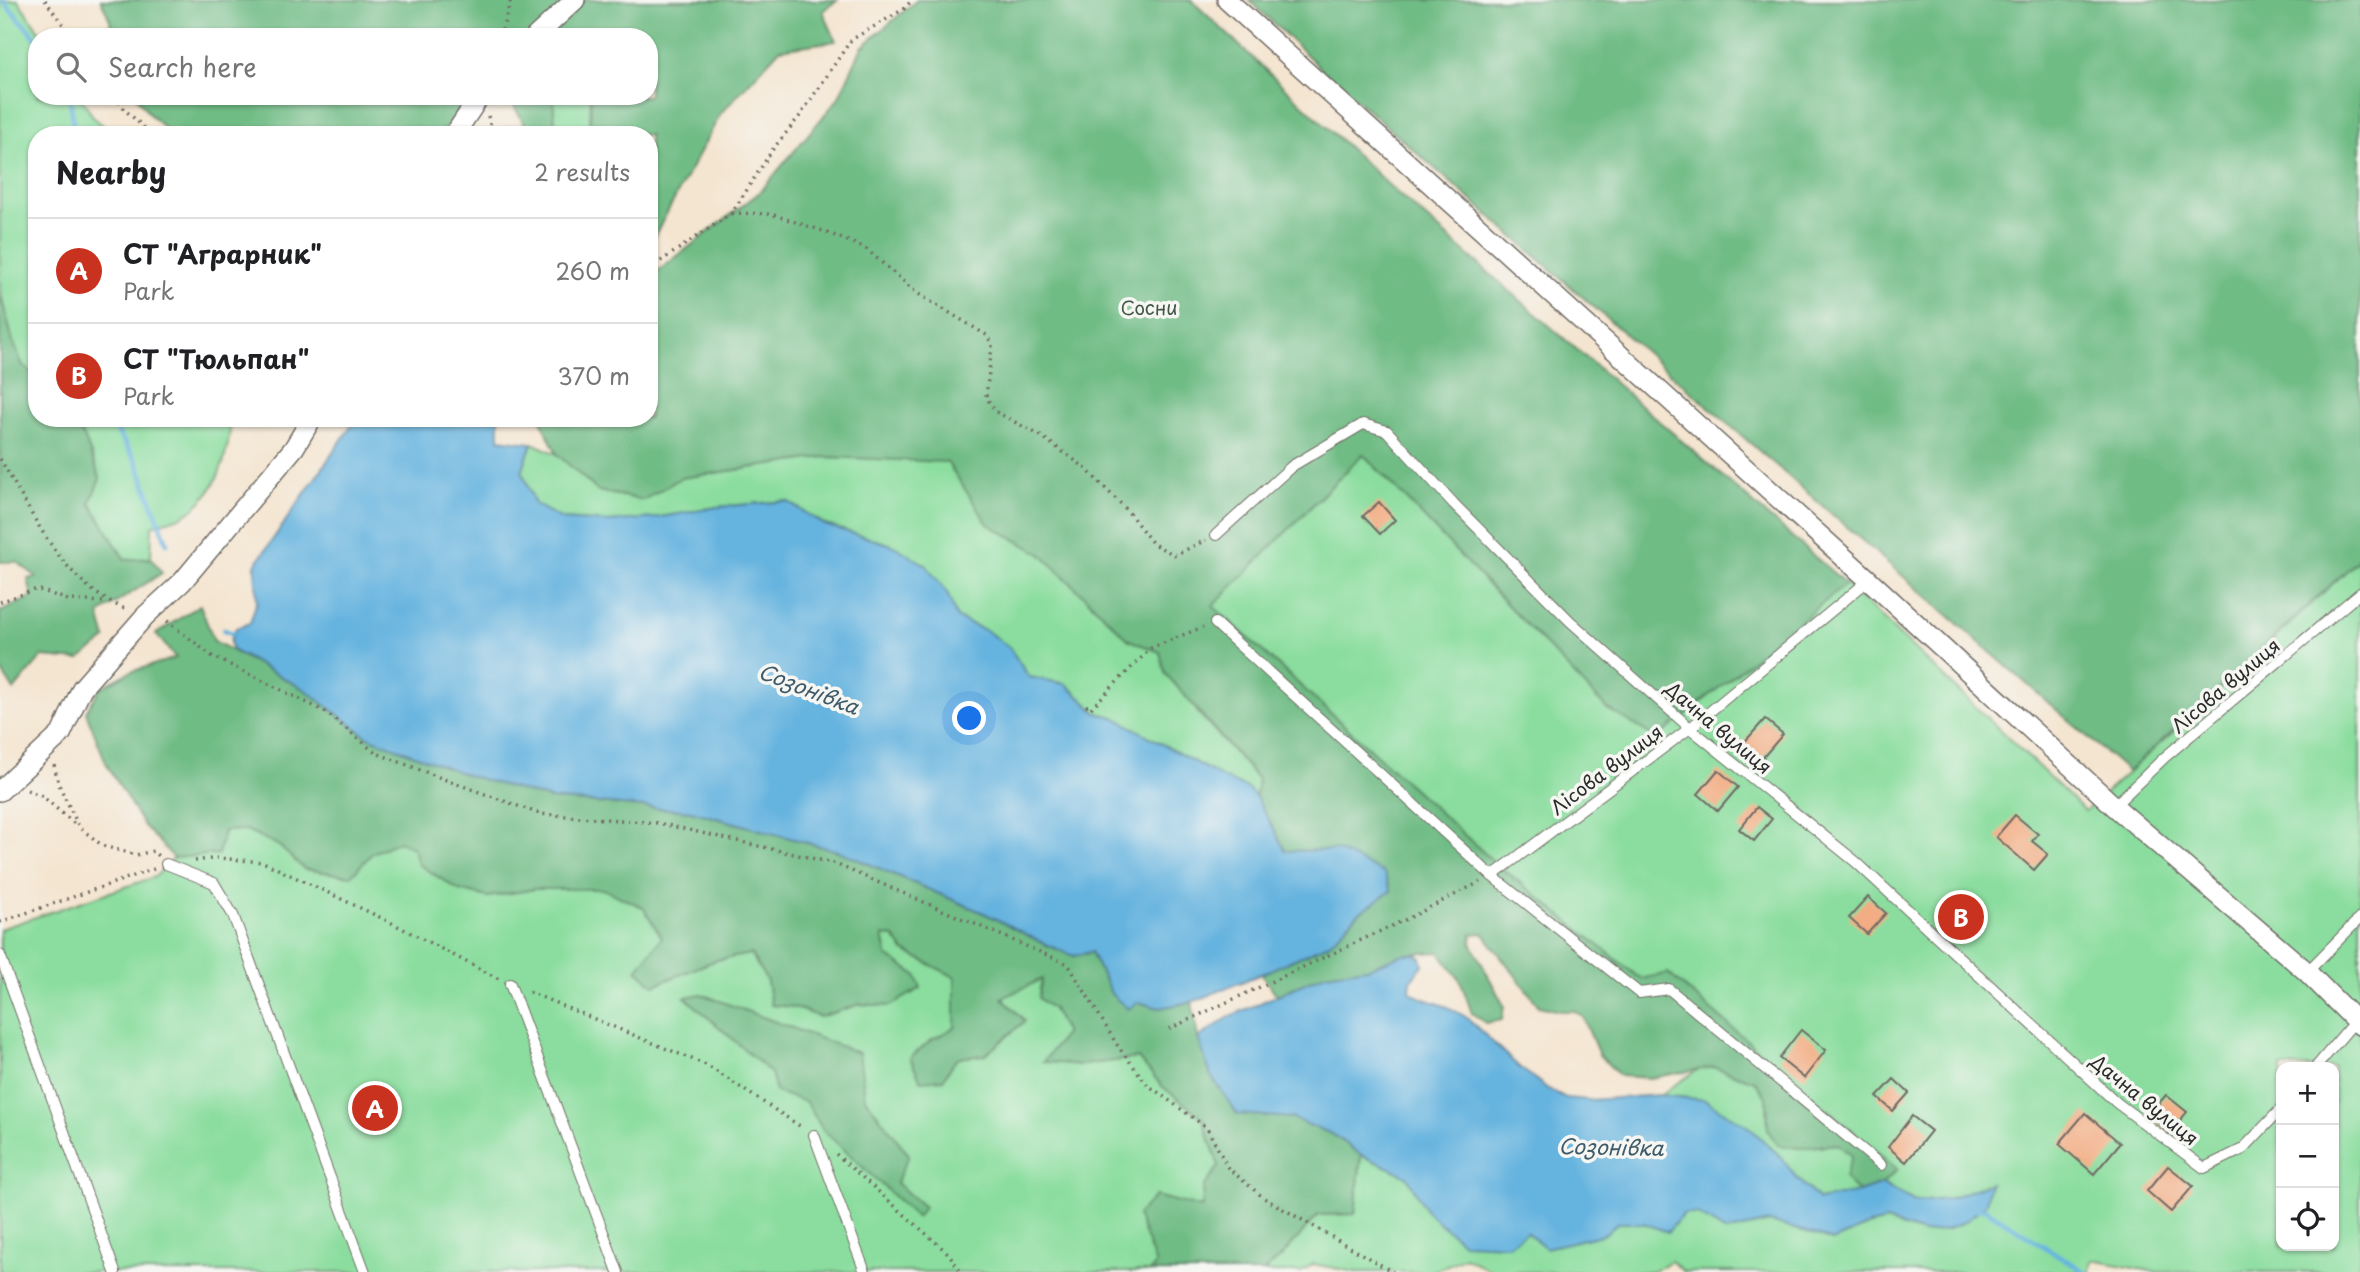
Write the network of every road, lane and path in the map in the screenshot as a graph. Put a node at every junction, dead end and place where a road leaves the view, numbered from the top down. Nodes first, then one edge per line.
1 (45, 0) edge
2 (511, 0) edge
3 (575, 0) edge
4 (912, 0) edge
5 (1227, 0) edge
6 (65, 28) edge
7 (503, 28) edge
8 (545, 28) edge
9 (121, 105) edge
10 (474, 105) edge
11 (142, 126) edge
12 (460, 126) edge
13 (732, 213) junction
14 (658, 263) edge
15 (307, 427) edge
16 (0, 459) edge
17 (1216, 536) joint
18 (1868, 580) junction
19 (2360, 593) edge
20 (0, 602) edge
21 (107, 602) junction
22 (145, 616) junction
23 (1215, 622) joint
24 (1086, 705) dead end
25 (1690, 728) junction
26 (48, 746) junction
27 (4, 786) edge
28 (2114, 806) junction
29 (79, 827) junction
30 (166, 864) joint
31 (1492, 876) junction
32 (2360, 918) edge
33 (0, 956) edge
34 (2307, 972) junction
35 (510, 984) dead end
36 (2357, 1023) edge
37 (1169, 1029) dead end
38 (2321, 1062) edge
39 (2276, 1113) edge
40 (814, 1135) dead end
41 (1881, 1165) dead end
42 (115, 1272) edge
43 (365, 1272) edge
44 (618, 1272) edge
45 (865, 1272) edge
46 (1393, 1272) edge

1 - 6 path
2 - 7 path
3 - 8 street
4 - 13 path
5 - 18 street
9 - 11 path
10 - 12 street
13 - 14 path
13 - 17 path
15 - 22 street
16 - 21 path
17 - 25 lane, Дачна вулиця
18 - 25 lane, Лісова вулиця
18 - 28 street
19 - 28 lane, Лісова вулиця
20 - 21 path
21 - 22 path
22 - 26 street
22 - 46 path
23 - 24 path
23 - 31 lane
25 - 31 lane, Лісова вулиця
25 - 39 lane, Дачна вулиця
26 - 27 street
26 - 29 path
27 - 29 path
28 - 34 street
29 - 30 path
30 - 43 lane
31 - 37 path
31 - 41 lane
32 - 34 lane
33 - 42 lane
34 - 36 street
35 - 44 lane
36 - 38 lane
40 - 45 lane

